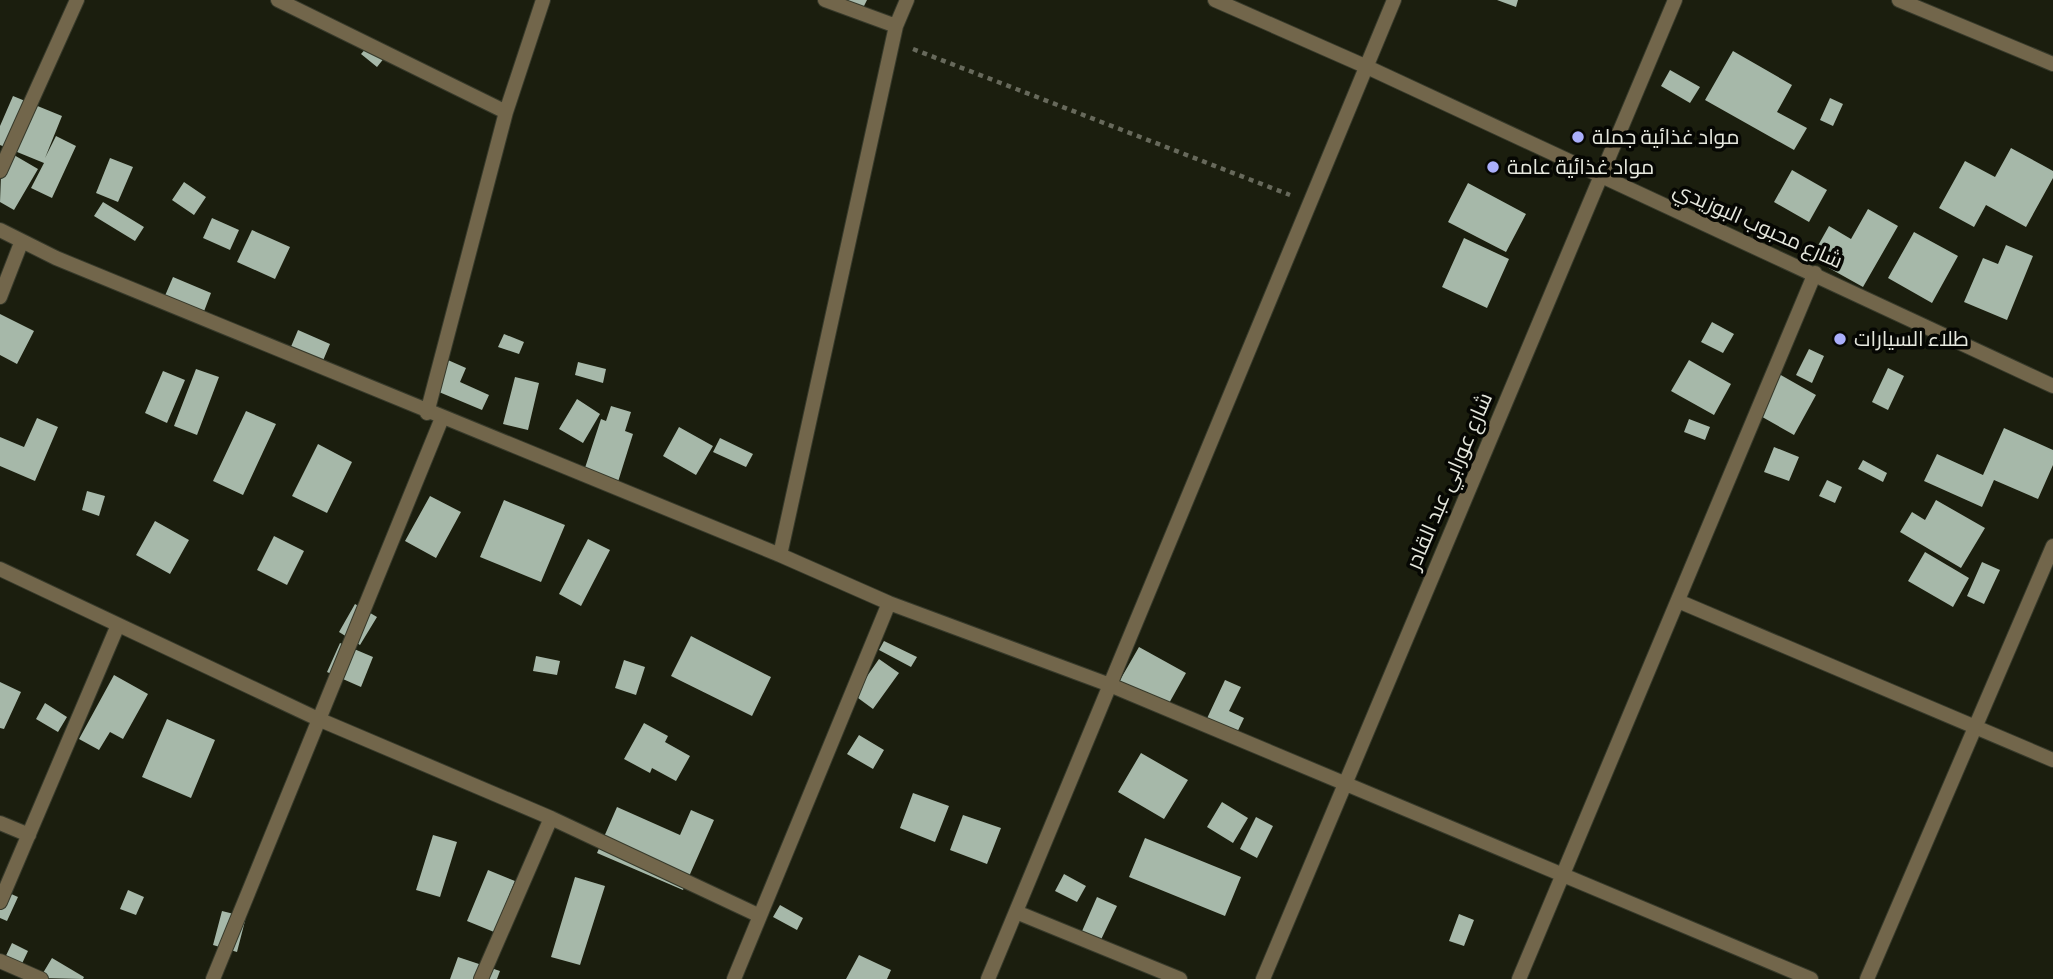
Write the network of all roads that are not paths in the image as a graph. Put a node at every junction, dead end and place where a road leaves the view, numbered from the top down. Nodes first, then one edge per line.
1 (77, 0) edge
2 (278, 0) edge
3 (543, 0) edge
4 (825, 0) edge
5 (907, 0) edge
6 (1215, 0) edge
7 (1394, 0) edge
8 (1675, 0) edge
9 (1899, 0) edge
10 (896, 26) junction
11 (2053, 64) edge
12 (1367, 67) junction
13 (506, 113) junction
14 (0, 171) edge
15 (1601, 177) junction
16 (0, 230) edge
17 (21, 243) junction
18 (1815, 273) junction
19 (0, 297) edge
20 (2053, 386) edge
21 (427, 413) junction
22 (442, 418) junction
23 (2053, 546) edge
24 (780, 555) junction
25 (0, 569) edge
26 (1678, 601) junction
27 (889, 603) junction
28 (118, 625) junction
29 (1110, 685) junction
30 (318, 719) junction
31 (1975, 727) junction
32 (2053, 761) edge
33 (1343, 781) junction
34 (551, 818) junction
35 (0, 823) edge
36 (29, 835) junction
37 (1564, 875) junction
38 (0, 902) edge
39 (1016, 912) junction
40 (760, 916) junction
41 (0, 961) edge
42 (41, 979) edge
43 (213, 979) edge
44 (481, 979) edge
45 (734, 979) edge
46 (988, 979) edge
47 (1180, 979) edge
48 (1263, 979) edge
49 (1519, 979) edge
50 (1811, 979) edge
51 (1867, 979) edge

1 - 14 street
2 - 13 street
3 - 13 street
4 - 10 street
5 - 10 street
6 - 12 street, شارع محبوب البوزيدي
7 - 12 street
8 - 15 street, شارع عورابي عبد القادر
9 - 11 street
10 - 24 street
12 - 15 street, شارع محبوب البوزيدي
12 - 29 street
13 - 21 street
15 - 18 street, شارع محبوب البوزيدي
15 - 33 street, شارع عورابي عبد القادر
16 - 17 street
17 - 19 street
17 - 21 street
18 - 20 street, شارع محبوب البوزيدي
18 - 26 street
21 - 22 street
22 - 24 street
22 - 30 street
23 - 31 street
24 - 27 street
25 - 28 street
26 - 31 street
26 - 37 street
27 - 29 street
27 - 40 street
28 - 30 street
28 - 36 street
29 - 33 street
29 - 39 street
30 - 34 street
30 - 43 street
31 - 32 street
31 - 51 street
33 - 37 street
33 - 48 street, شارع عورابي عبد القادر
34 - 40 street
34 - 44 street
35 - 36 street
36 - 38 street
37 - 49 street
37 - 50 street
39 - 46 street
39 - 47 street
40 - 45 street
41 - 42 street

